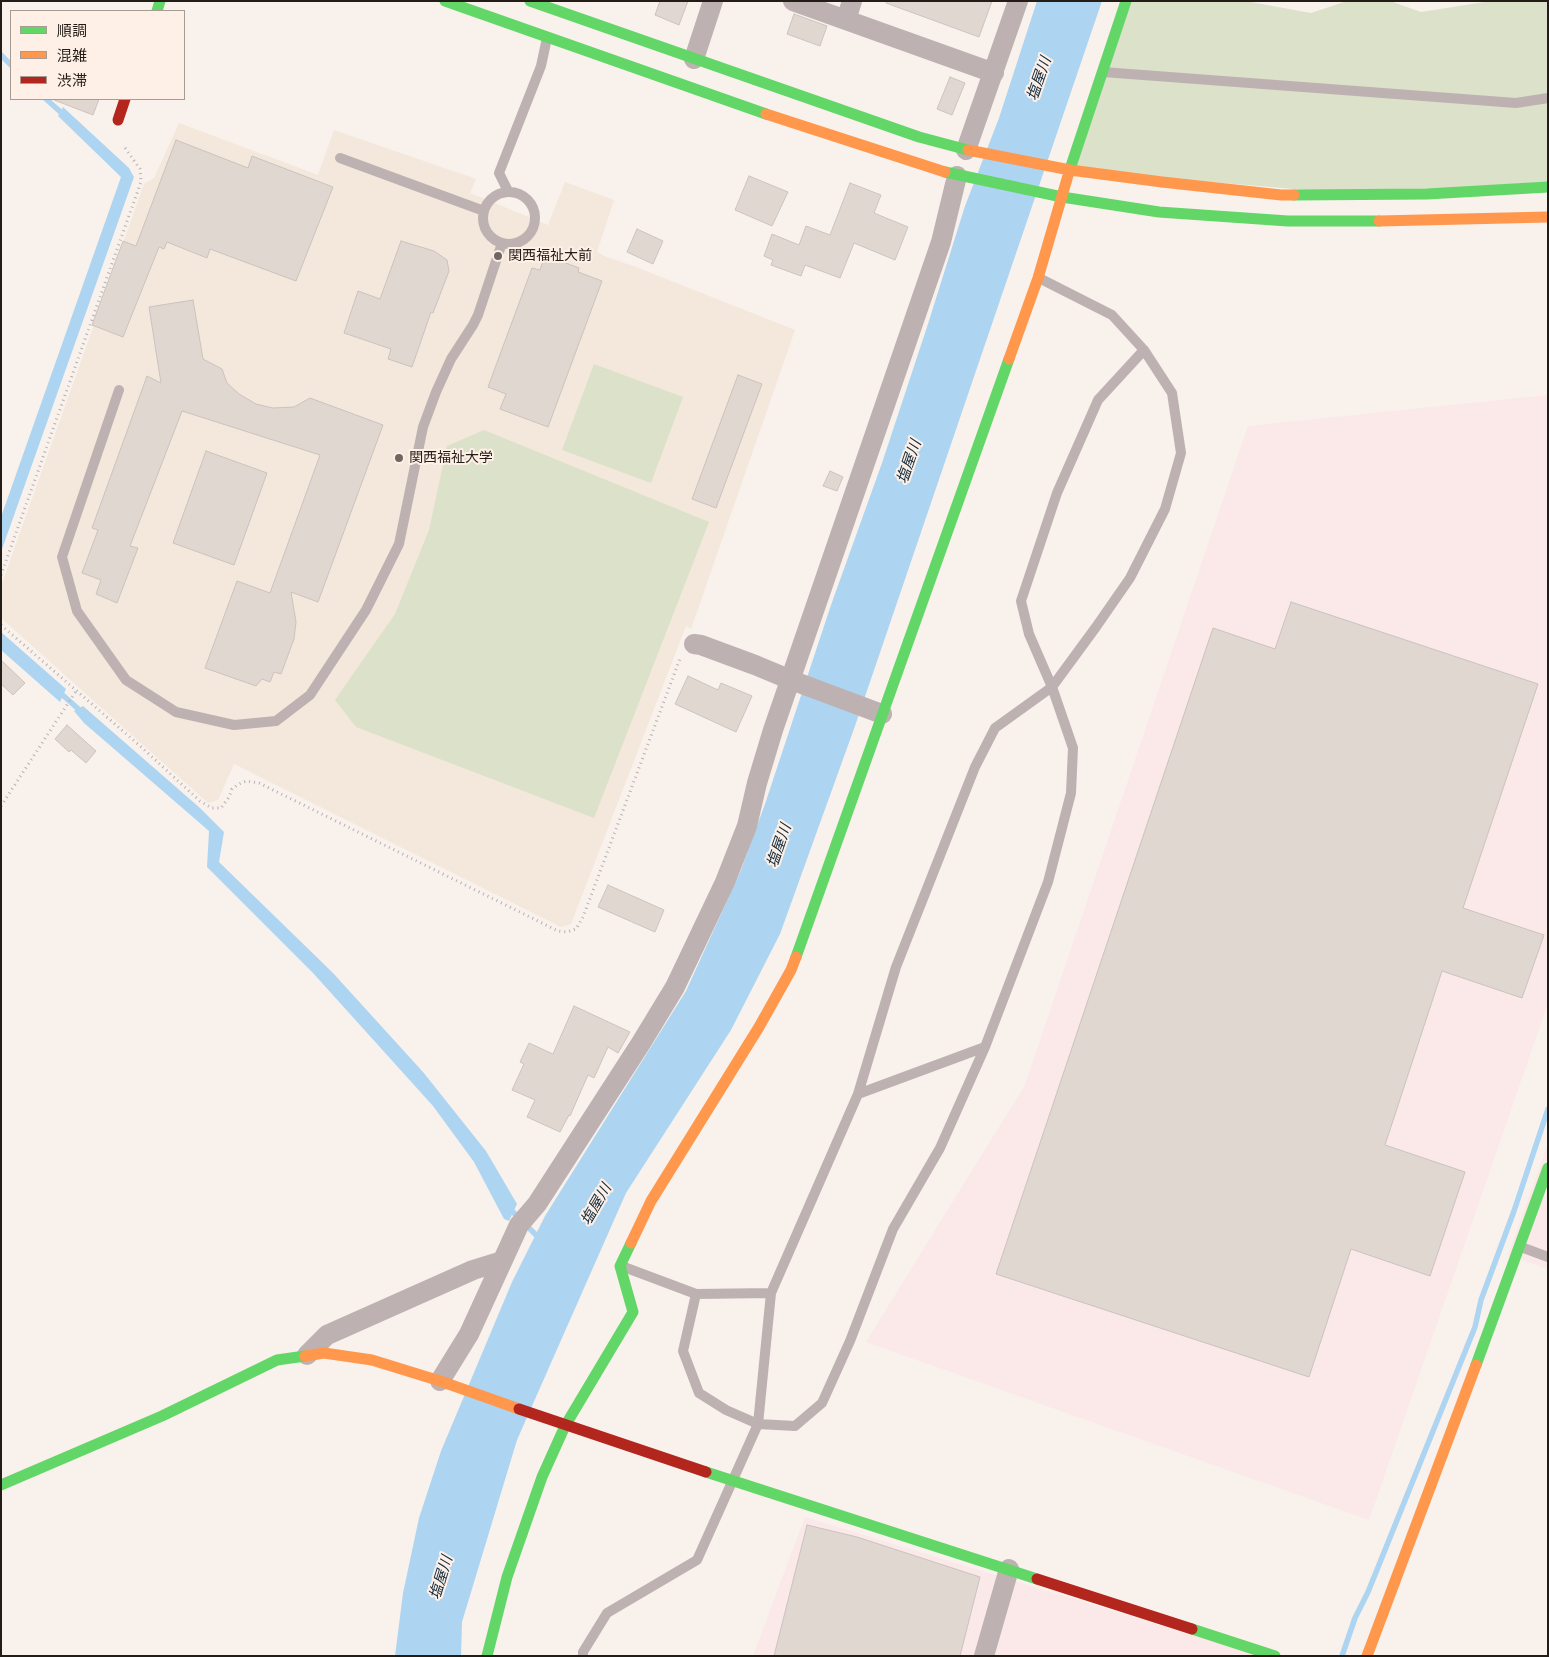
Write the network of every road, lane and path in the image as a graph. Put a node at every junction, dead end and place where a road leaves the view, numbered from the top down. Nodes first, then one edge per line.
1 (445, 1) edge
2 (530, 1) edge
3 (713, 1) edge
4 (793, 1) edge
5 (1018, 1) edge
6 (1126, 1) edge
7 (849, 11) edge
8 (552, 24) junction
9 (694, 59) junction
10 (1103, 72) junction
11 (994, 73) junction
12 (1548, 98) edge
13 (125, 100) edge
14 (118, 120) dead end
15 (123, 146) dead end
16 (966, 150) junction
17 (340, 158) dead end
18 (1070, 170) junction
19 (957, 176) junction
20 (1548, 187) edge
21 (508, 191) junction
22 (1062, 196) junction
23 (484, 211) junction
24 (1548, 217) edge
25 (502, 243) junction
26 (1038, 278) junction
27 (1144, 350) junction
28 (119, 390) dead end
29 (1, 575) edge
30 (1, 625) edge
31 (694, 644) joint
32 (791, 680) junction
33 (1052, 687) junction
34 (76, 691) junction
35 (882, 714) junction
36 (1, 806) edge
37 (985, 1046) junction
38 (858, 1094) junction
39 (1548, 1168) edge
40 (1520, 1247) junction
41 (1548, 1256) edge
42 (502, 1261) junction
43 (620, 1266) junction
44 (771, 1293) junction
45 (696, 1294) junction
46 (307, 1355) junction
47 (446, 1383) junction
48 (758, 1424) junction
49 (566, 1426) junction
50 (734, 1480) junction
51 (1, 1485) edge
52 (1009, 1569) junction
53 (487, 1656) edge
54 (583, 1656) edge
55 (984, 1656) edge
56 (1275, 1656) edge
57 (1367, 1656) edge

1 - 8 street
2 - 8 street
3 - 9 street
4 - 7 street
5 - 11 street
6 - 10 street
7 - 11 street
8 - 9 street
8 - 19 street
8 - 21 lane
9 - 16 street
10 - 12 lane
10 - 18 street
11 - 16 street
13 - 14 street
15 - 29 path
16 - 18 street
17 - 23 lane
18 - 20 street
18 - 22 street
19 - 22 street
19 - 32 street
21 - 23 lane
21 - 25 lane
22 - 24 street
22 - 26 street
23 - 25 lane
25 - 28 lane
26 - 27 lane
26 - 35 street
27 - 33 lane
27 - 33 lane
30 - 34 path
31 - 32 street
31 - 34 path
32 - 35 street
32 - 42 street
33 - 37 lane
33 - 38 lane
34 - 36 path
35 - 43 street
37 - 38 lane
37 - 48 lane
38 - 44 lane
39 - 40 street
40 - 41 lane
40 - 57 street
42 - 46 street
42 - 47 street
43 - 45 lane
43 - 49 street
44 - 45 lane
44 - 48 lane
45 - 48 lane
46 - 47 street
46 - 51 street
47 - 49 street
48 - 50 lane
49 - 50 street
49 - 53 street
50 - 52 street
50 - 54 lane
52 - 55 street
52 - 56 street

